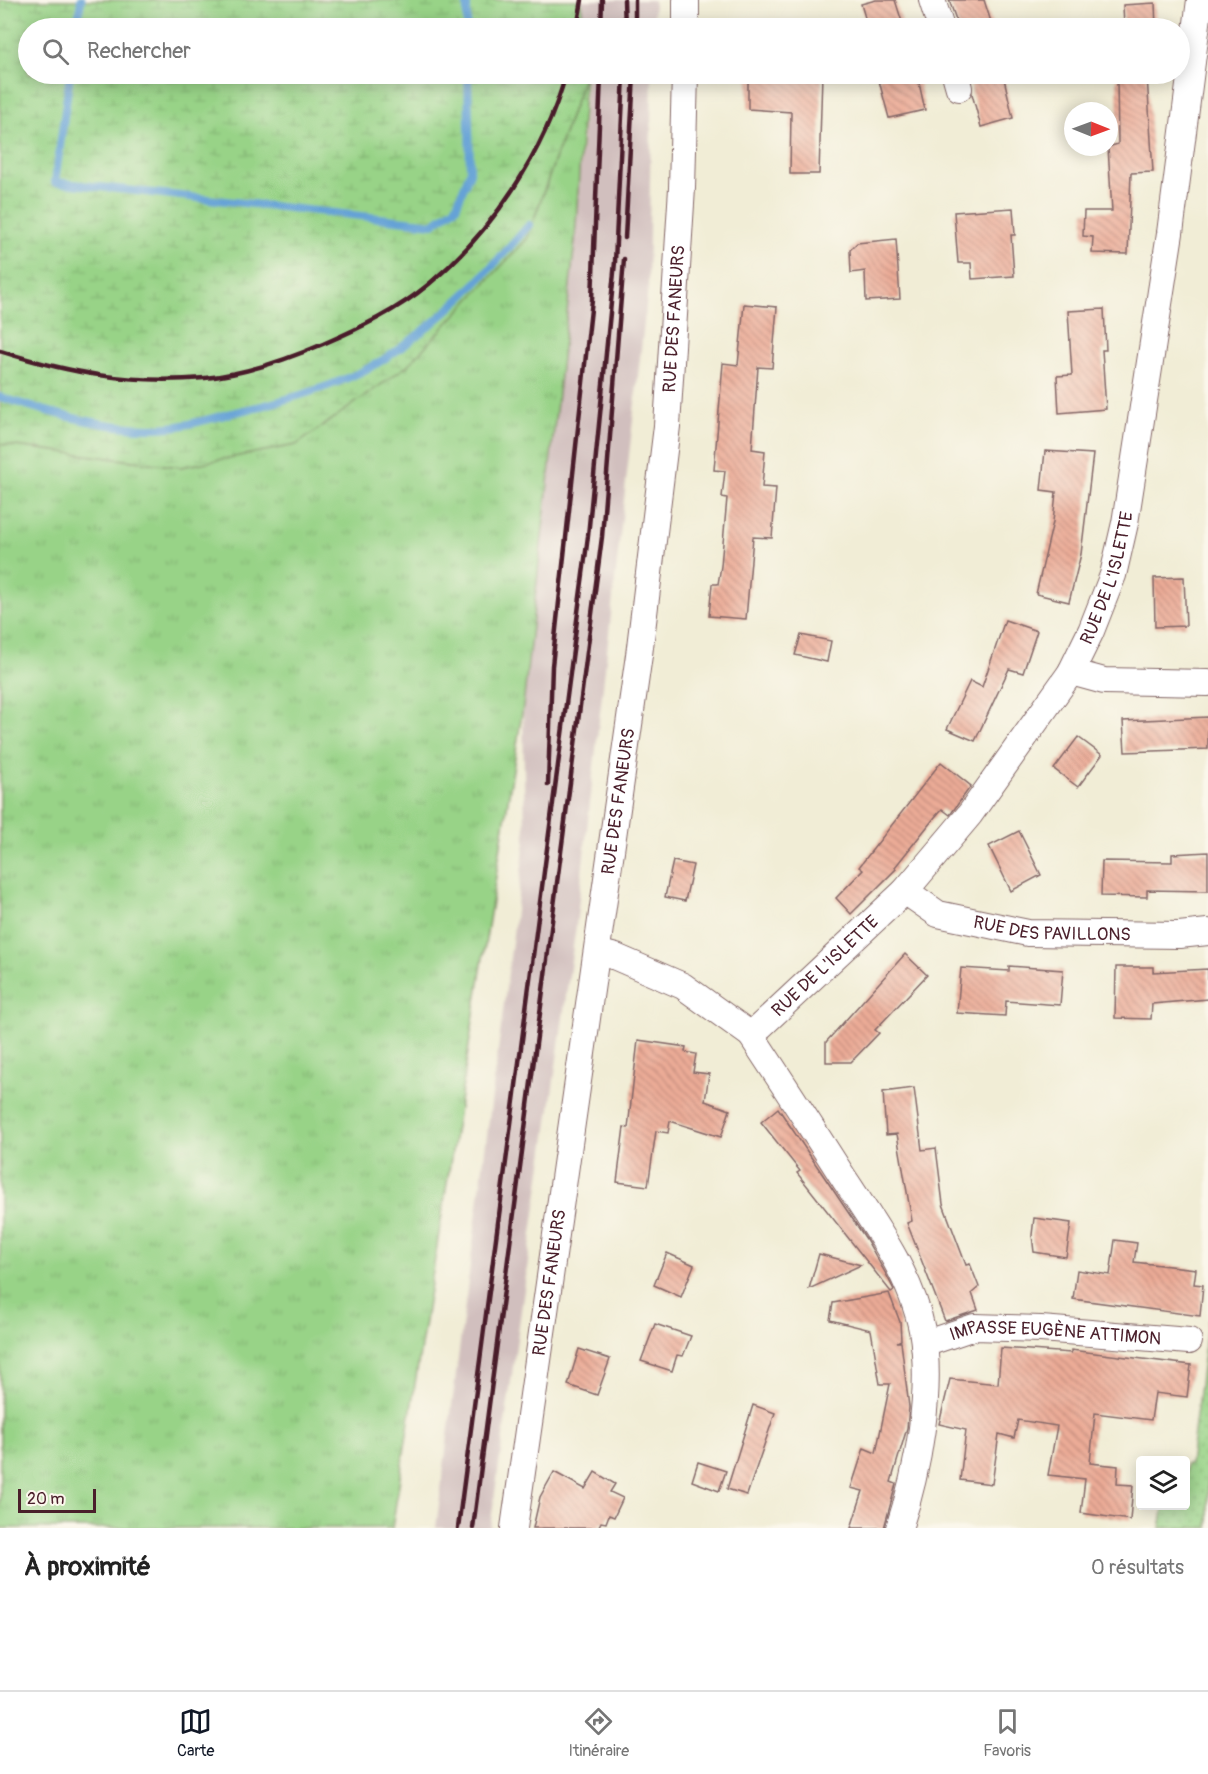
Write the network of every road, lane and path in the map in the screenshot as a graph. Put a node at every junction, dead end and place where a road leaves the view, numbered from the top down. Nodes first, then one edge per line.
1 (686, 0) edge
2 (932, 0) edge
3 (1200, 0) edge
4 (686, 18) edge
5 (937, 18) edge
6 (1190, 78) edge
7 (685, 84) edge
8 (1189, 84) edge
9 (1071, 672) junction
10 (1208, 682) edge
11 (905, 891) junction
12 (1208, 932) edge
13 (597, 952) junction
14 (751, 1035) junction
15 (1189, 1341) dead end
16 (924, 1344) junction
17 (514, 1528) edge
18 (899, 1528) edge

1 - 4 street
2 - 5 street
3 - 6 street, RUE DE L'ISLETTE
7 - 13 street, RUE DES FANEURS
8 - 9 street, RUE DE L'ISLETTE
9 - 10 street
9 - 11 street, RUE DE L'ISLETTE
11 - 12 street, RUE DES PAVILLONS
11 - 14 street, RUE DE L'ISLETTE
13 - 14 street
13 - 17 street, RUE DES FANEURS
14 - 16 street
15 - 16 street, IMPASSE EUGÈNE ATTIMON
16 - 18 street

